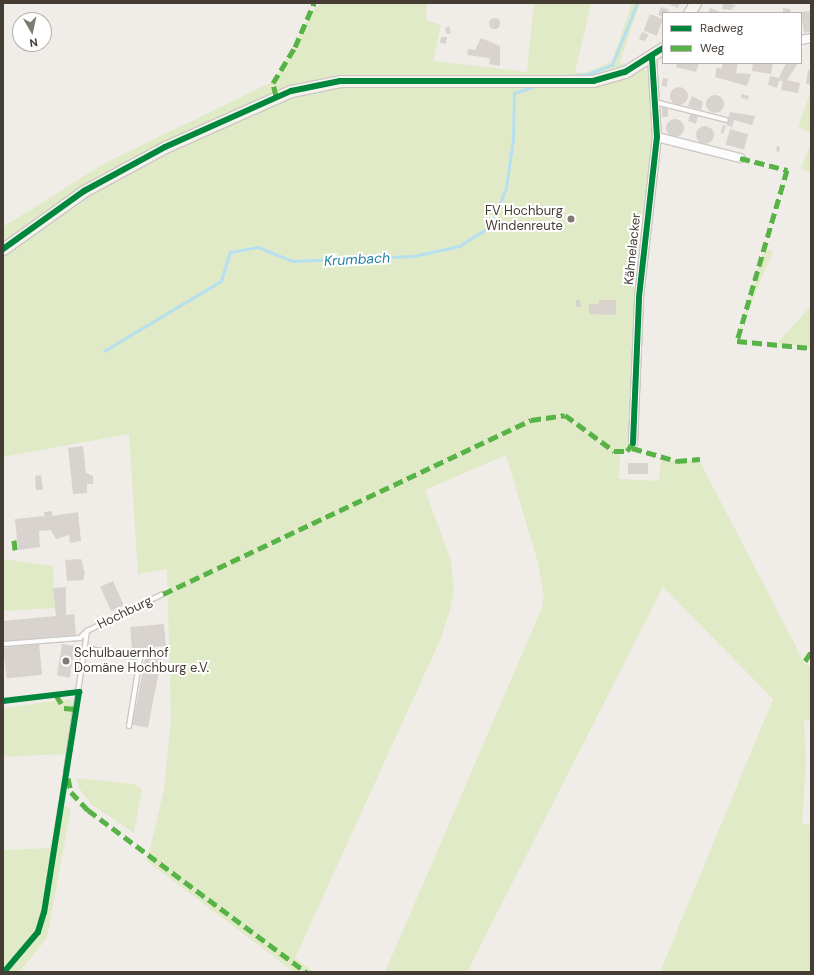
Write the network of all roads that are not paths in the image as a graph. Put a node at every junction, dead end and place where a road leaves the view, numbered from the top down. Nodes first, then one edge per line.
1 (695, 3) edge
2 (690, 12) edge
3 (662, 49) edge
4 (652, 58) junction
5 (656, 102) junction
6 (726, 120) dead end
7 (657, 137) junction
8 (740, 158) dead end
9 (3, 249) edge
10 (633, 443) dead end
11 (163, 594) dead end
12 (87, 631) junction
13 (3, 644) edge
14 (85, 648) junction
15 (129, 726) dead end
16 (66, 772) dead end

1 - 2 street
3 - 4 street
4 - 5 street, Kähnelacker
4 - 9 street
5 - 6 lane
5 - 7 street, Kähnelacker
7 - 8 street
7 - 10 street, Kähnelacker
11 - 12 lane, Hochburg
12 - 13 lane, Hochburg
12 - 14 lane, Hochburg
14 - 15 lane
14 - 16 lane, Hochburg

